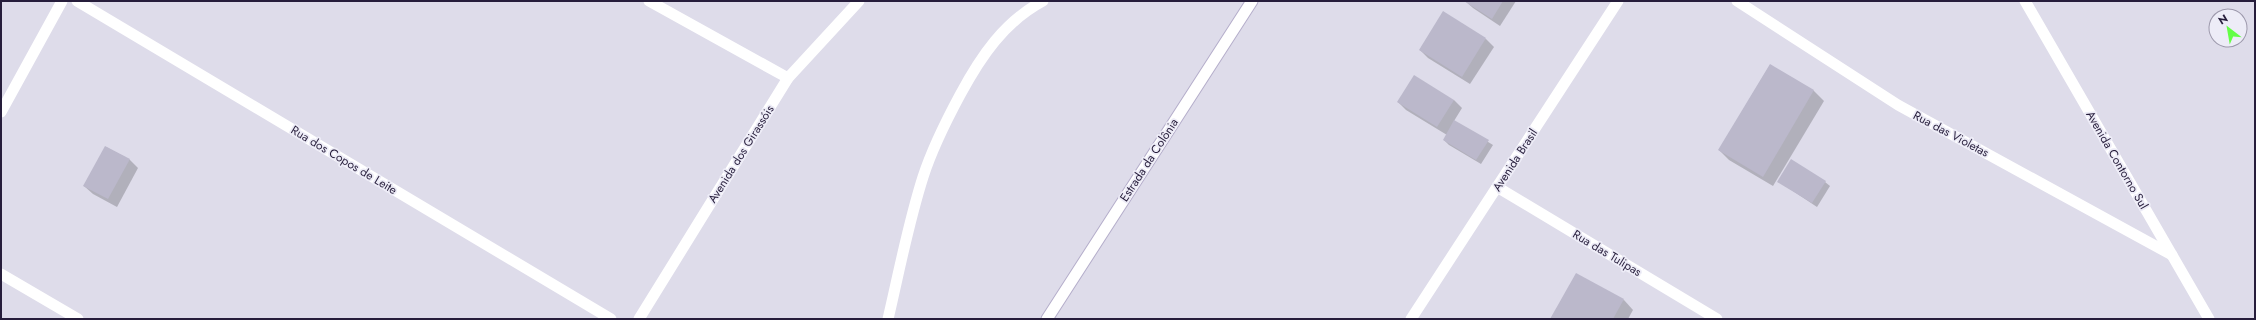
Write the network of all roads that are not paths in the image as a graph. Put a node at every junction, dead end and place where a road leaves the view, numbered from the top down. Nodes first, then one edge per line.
1 (62, 1) edge
2 (77, 1) edge
3 (650, 1) edge
4 (859, 1) edge
5 (1043, 1) edge
6 (1252, 1) edge
7 (1618, 1) edge
8 (1737, 1) edge
9 (2024, 1) edge
10 (788, 78) junction
11 (1, 112) edge
12 (1497, 187) junction
13 (2172, 255) junction
14 (1, 274) edge
15 (78, 319) edge
16 (611, 319) edge
17 (639, 319) edge
18 (888, 319) edge
19 (1047, 319) edge
20 (1411, 319) edge
21 (1717, 319) edge
22 (2209, 319) edge

1 - 11 street
2 - 16 street, Rua dos Copos de Leite
3 - 10 street
4 - 10 street, Avenida dos Girassóis
5 - 18 street
6 - 19 street, Estrada da Colônia
7 - 12 street, Avenida Brasil
8 - 13 street, Rua das Violetas
9 - 13 street, Avenida Contorno Sul
10 - 17 street, Avenida dos Girassóis
12 - 20 street, Avenida Brasil
12 - 21 street, Rua das Tulipas
13 - 22 street, Avenida Contorno Sul
14 - 15 street

